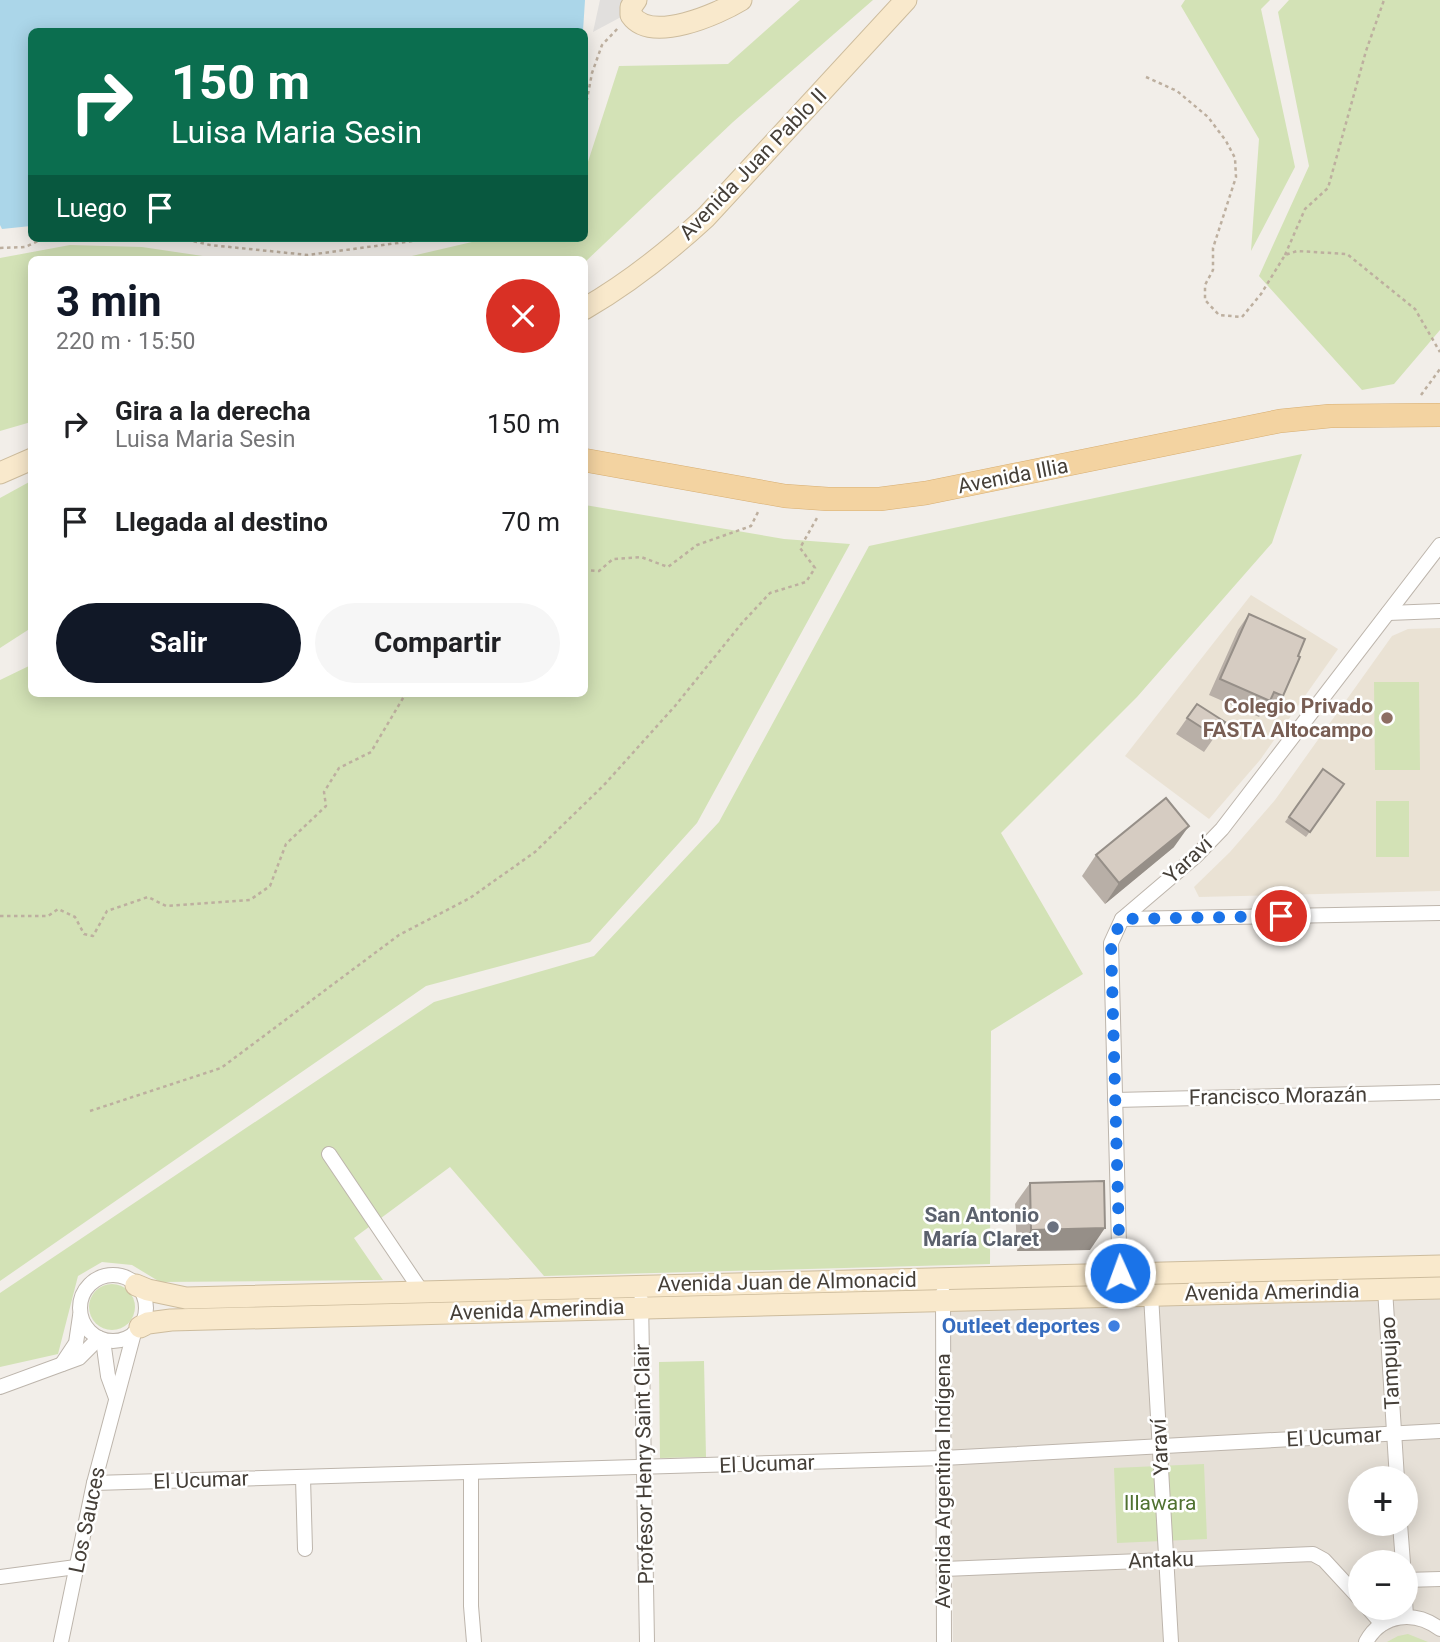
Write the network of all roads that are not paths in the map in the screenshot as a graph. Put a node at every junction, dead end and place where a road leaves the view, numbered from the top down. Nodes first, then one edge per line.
1 (741, 0) edge
2 (906, 0) edge
3 (634, 7) edge
4 (588, 306) edge
5 (1440, 415) edge
6 (28, 461) edge
7 (588, 461) edge
8 (0, 473) edge
9 (1440, 545) edge
10 (1440, 611) edge
11 (1388, 613) junction
12 (1440, 913) edge
13 (1122, 919) junction
14 (1440, 1092) edge
15 (1115, 1100) junction
16 (329, 1154) dead end
17 (1440, 1266) edge
18 (1120, 1273) junction
19 (136, 1285) junction
20 (1440, 1287) edge
21 (943, 1289) junction
22 (1385, 1289) junction
23 (422, 1292) junction
24 (1121, 1295) junction
25 (1151, 1295) junction
26 (641, 1297) junction
27 (80, 1314) junction
28 (137, 1330) junction
29 (101, 1339) junction
30 (61, 1365) junction
31 (0, 1387) edge
32 (116, 1398) junction
33 (1440, 1431) edge
34 (1394, 1433) junction
35 (1160, 1446) junction
36 (943, 1458) junction
37 (1396, 1466) edge
38 (643, 1468) junction
39 (471, 1473) junction
40 (303, 1478) junction
41 (94, 1483) junction
42 (305, 1549) dead end
43 (1166, 1560) junction
44 (76, 1567) junction
45 (944, 1569) junction
46 (0, 1577) edge
47 (1440, 1579) edge
48 (1418, 1580) edge
49 (1348, 1586) edge
50 (1418, 1618) edge
51 (1378, 1620) edge
52 (1394, 1620) edge
53 (1382, 1624) junction
54 (1440, 1629) edge
55 (61, 1642) edge
56 (474, 1642) edge
57 (647, 1642) edge
58 (944, 1642) edge
59 (1171, 1642) edge
60 (1366, 1642) edge

1 - 3 street
2 - 4 street, Avenida Juan Pablo II
5 - 7 main road, Avenida Illia
6 - 8 street
9 - 11 street, Yaraví
10 - 11 street
11 - 13 street, Yaraví
12 - 13 street
13 - 15 street
14 - 15 street, Francisco Morazán
15 - 18 street
16 - 23 street
17 - 18 street, Avenida Juan de Almonacid
18 - 21 street, Avenida Juan de Almonacid
18 - 24 street
19 - 23 street, Avenida Juan de Almonacid
19 - 27 street
19 - 28 street
20 - 22 street, Avenida Amerindia
21 - 24 street, Avenida Amerindia
21 - 26 street, Avenida Amerindia
21 - 36 street, Avenida Argentina Indígena
22 - 25 street, Avenida Amerindia
22 - 34 street, Tampujao
23 - 26 street, Avenida Juan de Almonacid
24 - 25 street, Avenida Amerindia
25 - 35 street, Yaraví
26 - 28 street, Avenida Amerindia
26 - 38 street, Profesor Henry Saint Clair
27 - 29 street
27 - 30 street
28 - 29 street
28 - 32 street, Los Sauces
29 - 30 street
29 - 32 street
30 - 31 street
32 - 41 street, Los Sauces
33 - 34 street, El Ucumar
34 - 35 street, El Ucumar
34 - 37 street, Tampujao
35 - 36 street, El Ucumar
35 - 43 street, Yaraví
36 - 38 street, El Ucumar
36 - 45 street, Avenida Argentina Indígena
38 - 39 street, El Ucumar
38 - 57 street, Profesor Henry Saint Clair
39 - 40 street, El Ucumar
39 - 56 street
40 - 41 street, El Ucumar
40 - 42 street
41 - 44 street, Los Sauces
43 - 45 street, Antaku
43 - 49 street, Antaku
43 - 59 street, Yaraví
44 - 46 street
44 - 55 street, Los Sauces
45 - 58 street, Avenida Argentina Indígena
47 - 48 street
50 - 54 street
51 - 53 street
52 - 53 street
53 - 60 street

